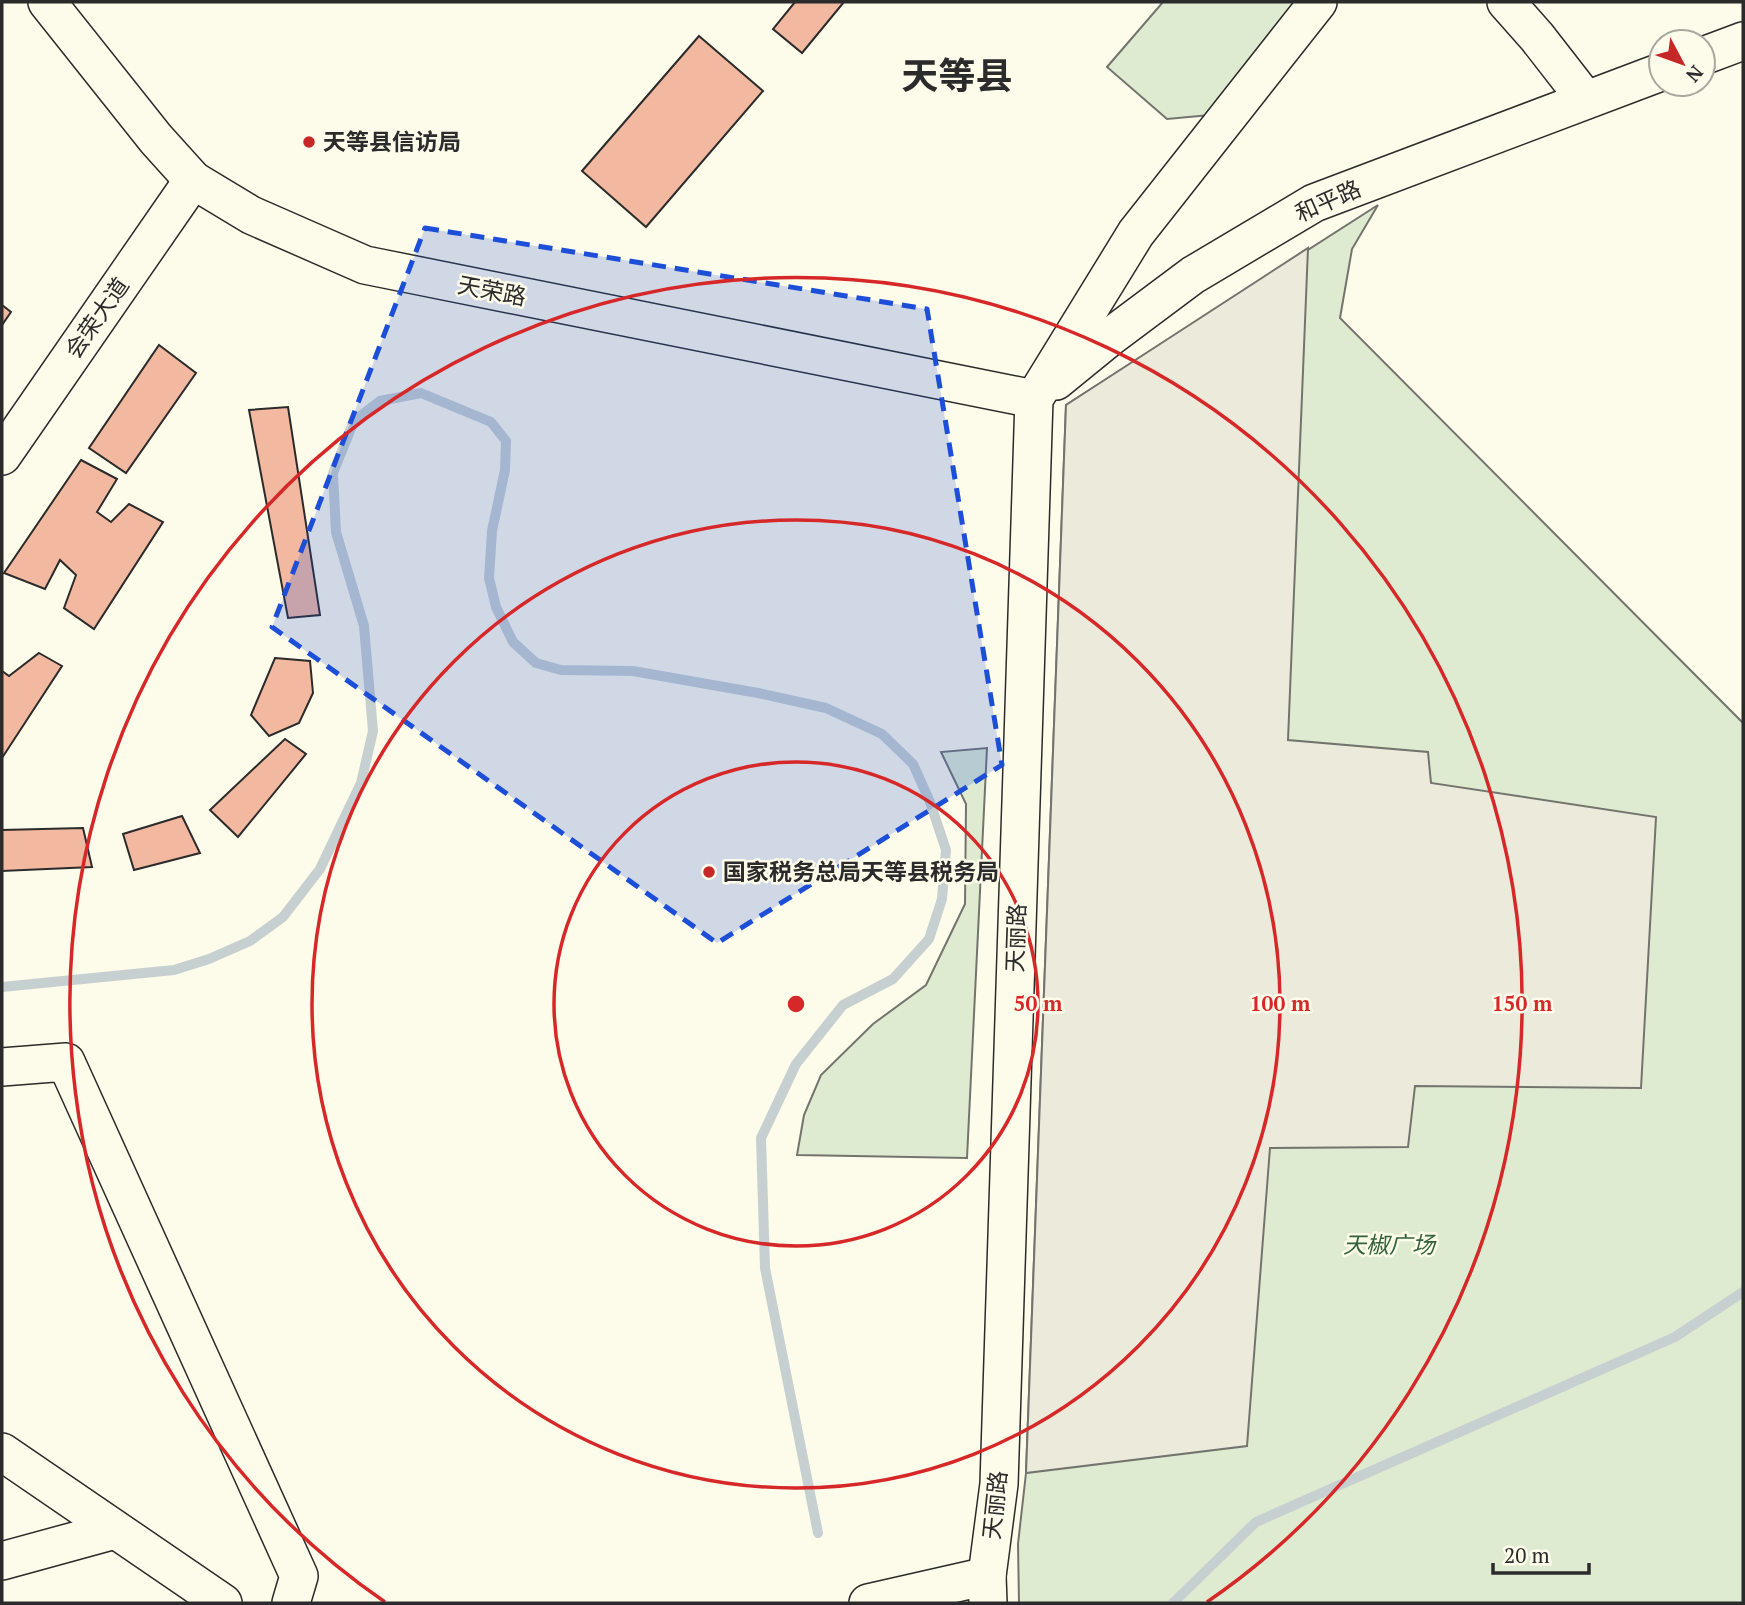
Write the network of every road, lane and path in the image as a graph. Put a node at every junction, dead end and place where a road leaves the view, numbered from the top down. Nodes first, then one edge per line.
1 (47, 2) edge
2 (1318, 2) edge
3 (1506, 2) edge
4 (1743, 41) edge
5 (1717, 51) edge
6 (1647, 77) edge
7 (1586, 100) junction
8 (193, 180) junction
9 (1034, 399) junction
10 (2, 456) edge
11 (2, 1067) edge
12 (2, 1452) edge
13 (115, 1530) junction
14 (2, 1561) edge
15 (988, 1590) edge
16 (223, 1603) edge
17 (291, 1603) edge
18 (868, 1603) edge

1 - 8 street, 天荣路
2 - 9 street
3 - 7 street
4 - 5 street
6 - 7 street, 和平路
7 - 9 street, 和平路
8 - 9 street, 天荣路
8 - 10 street, 会荣大道
9 - 15 street, 天丽路
11 - 17 street
12 - 13 street
13 - 14 street
13 - 16 street
15 - 18 street

